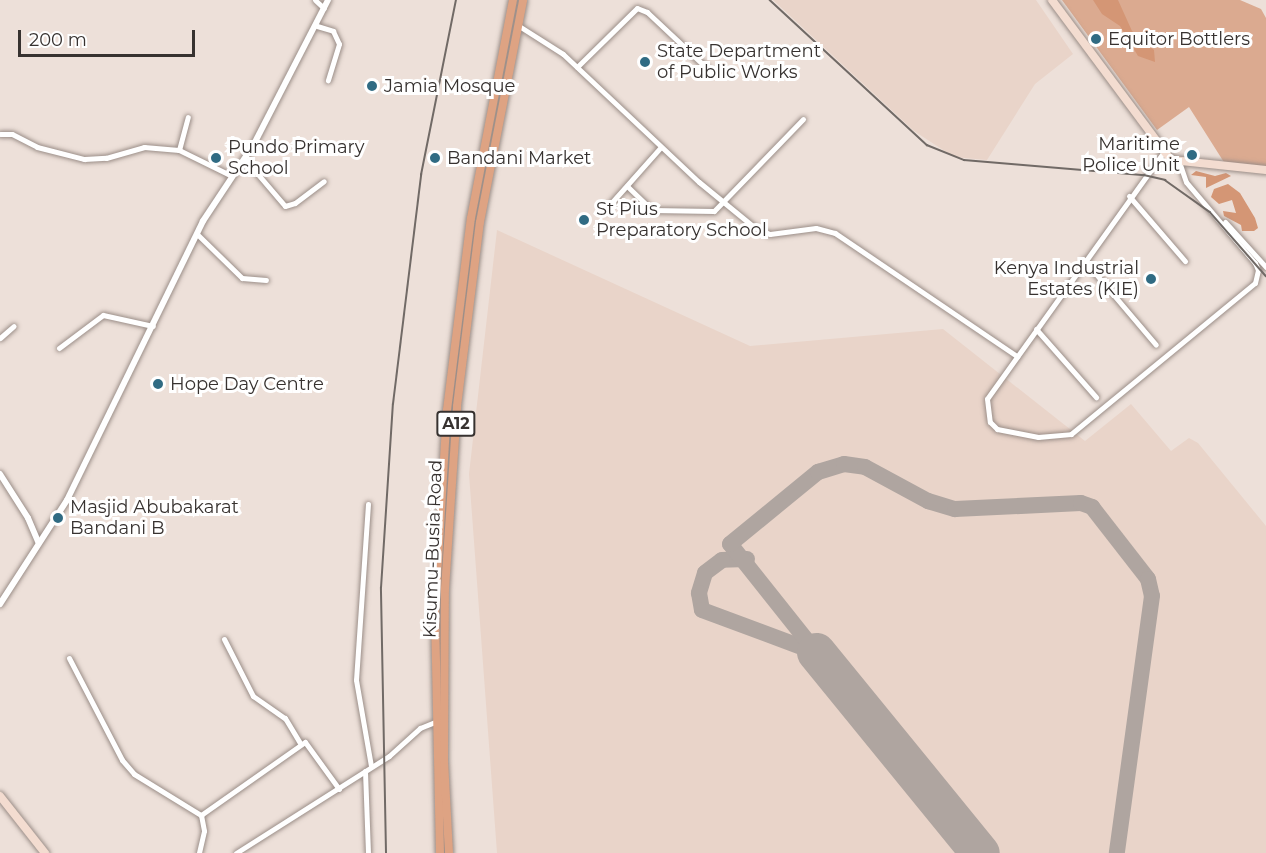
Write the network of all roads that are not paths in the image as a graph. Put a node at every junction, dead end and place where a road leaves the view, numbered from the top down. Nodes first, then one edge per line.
1 (315, 0) edge
2 (328, 0) edge
3 (513, 0) edge
4 (523, 0) edge
5 (1052, 0) edge
6 (324, 8) junction
7 (317, 26) junction
8 (519, 26) junction
9 (577, 67) junction
10 (712, 73) dead end
11 (328, 80) dead end
12 (188, 117) dead end
13 (803, 119) dead end
14 (0, 134) edge
15 (661, 147) junction
16 (180, 150) junction
17 (1163, 153) junction
18 (244, 158) junction
19 (1179, 162) junction
20 (1266, 170) edge
21 (232, 176) junction
22 (324, 181) dead end
23 (627, 186) junction
24 (1129, 196) junction
25 (724, 202) junction
26 (605, 210) dead end
27 (1221, 220) junction
28 (197, 234) junction
29 (1084, 260) junction
30 (1185, 261) dead end
31 (1266, 267) edge
32 (266, 280) dead end
33 (14, 326) dead end
34 (153, 326) junction
35 (1036, 329) junction
36 (0, 338) edge
37 (1156, 345) dead end
38 (59, 348) dead end
39 (1017, 356) junction
40 (1096, 397) dead end
41 (0, 474) edge
42 (368, 504) dead end
43 (38, 543) junction
44 (0, 604) edge
45 (224, 639) dead end
46 (69, 658) dead end
47 (435, 722) junction
48 (300, 743) junction
49 (371, 766) junction
50 (365, 771) junction
51 (339, 789) junction
52 (0, 796) edge
53 (201, 815) junction
54 (45, 853) edge
55 (199, 853) edge
56 (236, 853) edge
57 (368, 853) edge
58 (440, 853) edge
59 (449, 853) edge

1 - 6 street
2 - 6 street
3 - 47 highway, Kisumu-Busia Road / A12
4 - 8 highway, Kisumu-Busia Road / A12
5 - 17 main road
6 - 7 street
7 - 11 street
7 - 18 street
8 - 9 street
8 - 59 highway, Kisumu-Busia Road / A12
9 - 10 street
9 - 15 street
12 - 16 street
13 - 25 street
14 - 16 street
15 - 23 street
15 - 25 street
16 - 21 street
17 - 19 main road
17 - 24 street
18 - 21 street
18 - 22 street
19 - 20 main road
19 - 27 street
21 - 28 street
23 - 25 street
23 - 26 street
24 - 29 street
24 - 30 street
25 - 39 street
27 - 31 street
27 - 39 street
28 - 32 street
28 - 34 street
29 - 35 street
29 - 37 street
33 - 36 street
34 - 38 street
34 - 43 street
35 - 39 street
35 - 40 street
41 - 43 street
42 - 49 street
43 - 44 street
45 - 48 street
46 - 53 street
47 - 49 street
47 - 58 highway, Kisumu-Busia Road / A12
48 - 51 street
48 - 53 street
49 - 50 street
50 - 51 street
50 - 57 street
51 - 56 street
52 - 54 main road
53 - 55 street

